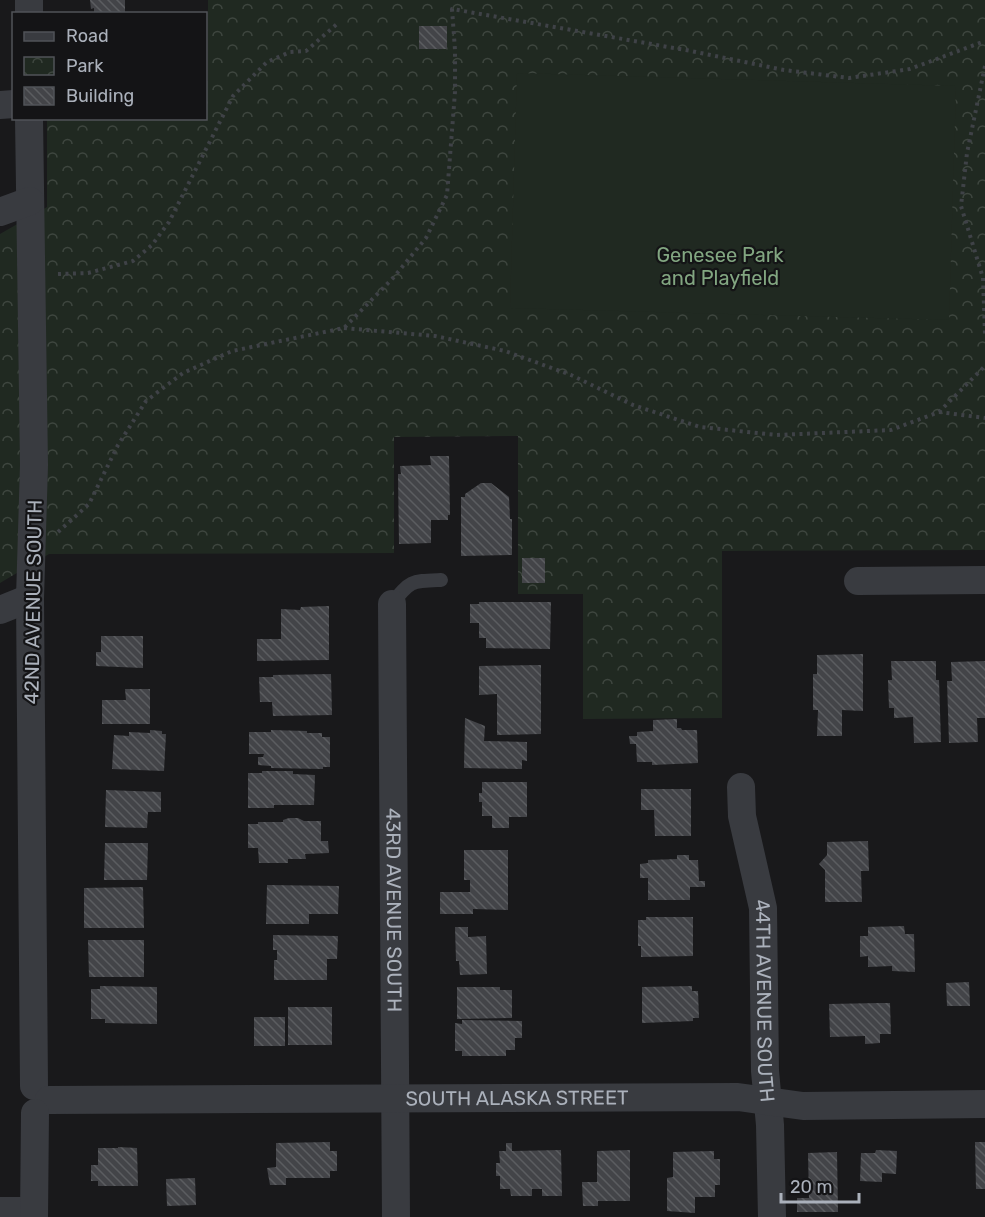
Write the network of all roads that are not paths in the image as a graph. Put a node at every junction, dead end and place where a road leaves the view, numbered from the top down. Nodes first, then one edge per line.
1 (29, 120) edge
2 (30, 201) junction
3 (0, 212) edge
4 (441, 580) dead end
5 (985, 580) edge
6 (858, 581) dead end
7 (30, 598) junction
8 (392, 604) joint
9 (0, 610) edge
10 (741, 786) dead end
11 (39, 1100) junction
12 (396, 1100) junction
13 (768, 1101) junction
14 (985, 1104) edge
15 (0, 1211) edge
16 (34, 1214) edge
17 (396, 1217) edge
18 (772, 1217) edge

1 - 2 street, 42ND AVENUE SOUTH
2 - 3 street
2 - 7 street, 42ND AVENUE SOUTH
4 - 8 lane
5 - 6 street
7 - 9 street
7 - 11 street, 42ND AVENUE SOUTH
8 - 12 street, 43RD AVENUE SOUTH
10 - 13 street, 44TH AVENUE SOUTH
11 - 12 street, SOUTH ALASKA STREET
11 - 16 street, 42ND AVENUE SOUTH
12 - 13 street, SOUTH ALASKA STREET
12 - 17 street, 43RD AVENUE SOUTH
13 - 14 street, SOUTH ALASKA STREET
13 - 18 street, 44TH AVENUE SOUTH
15 - 16 street

